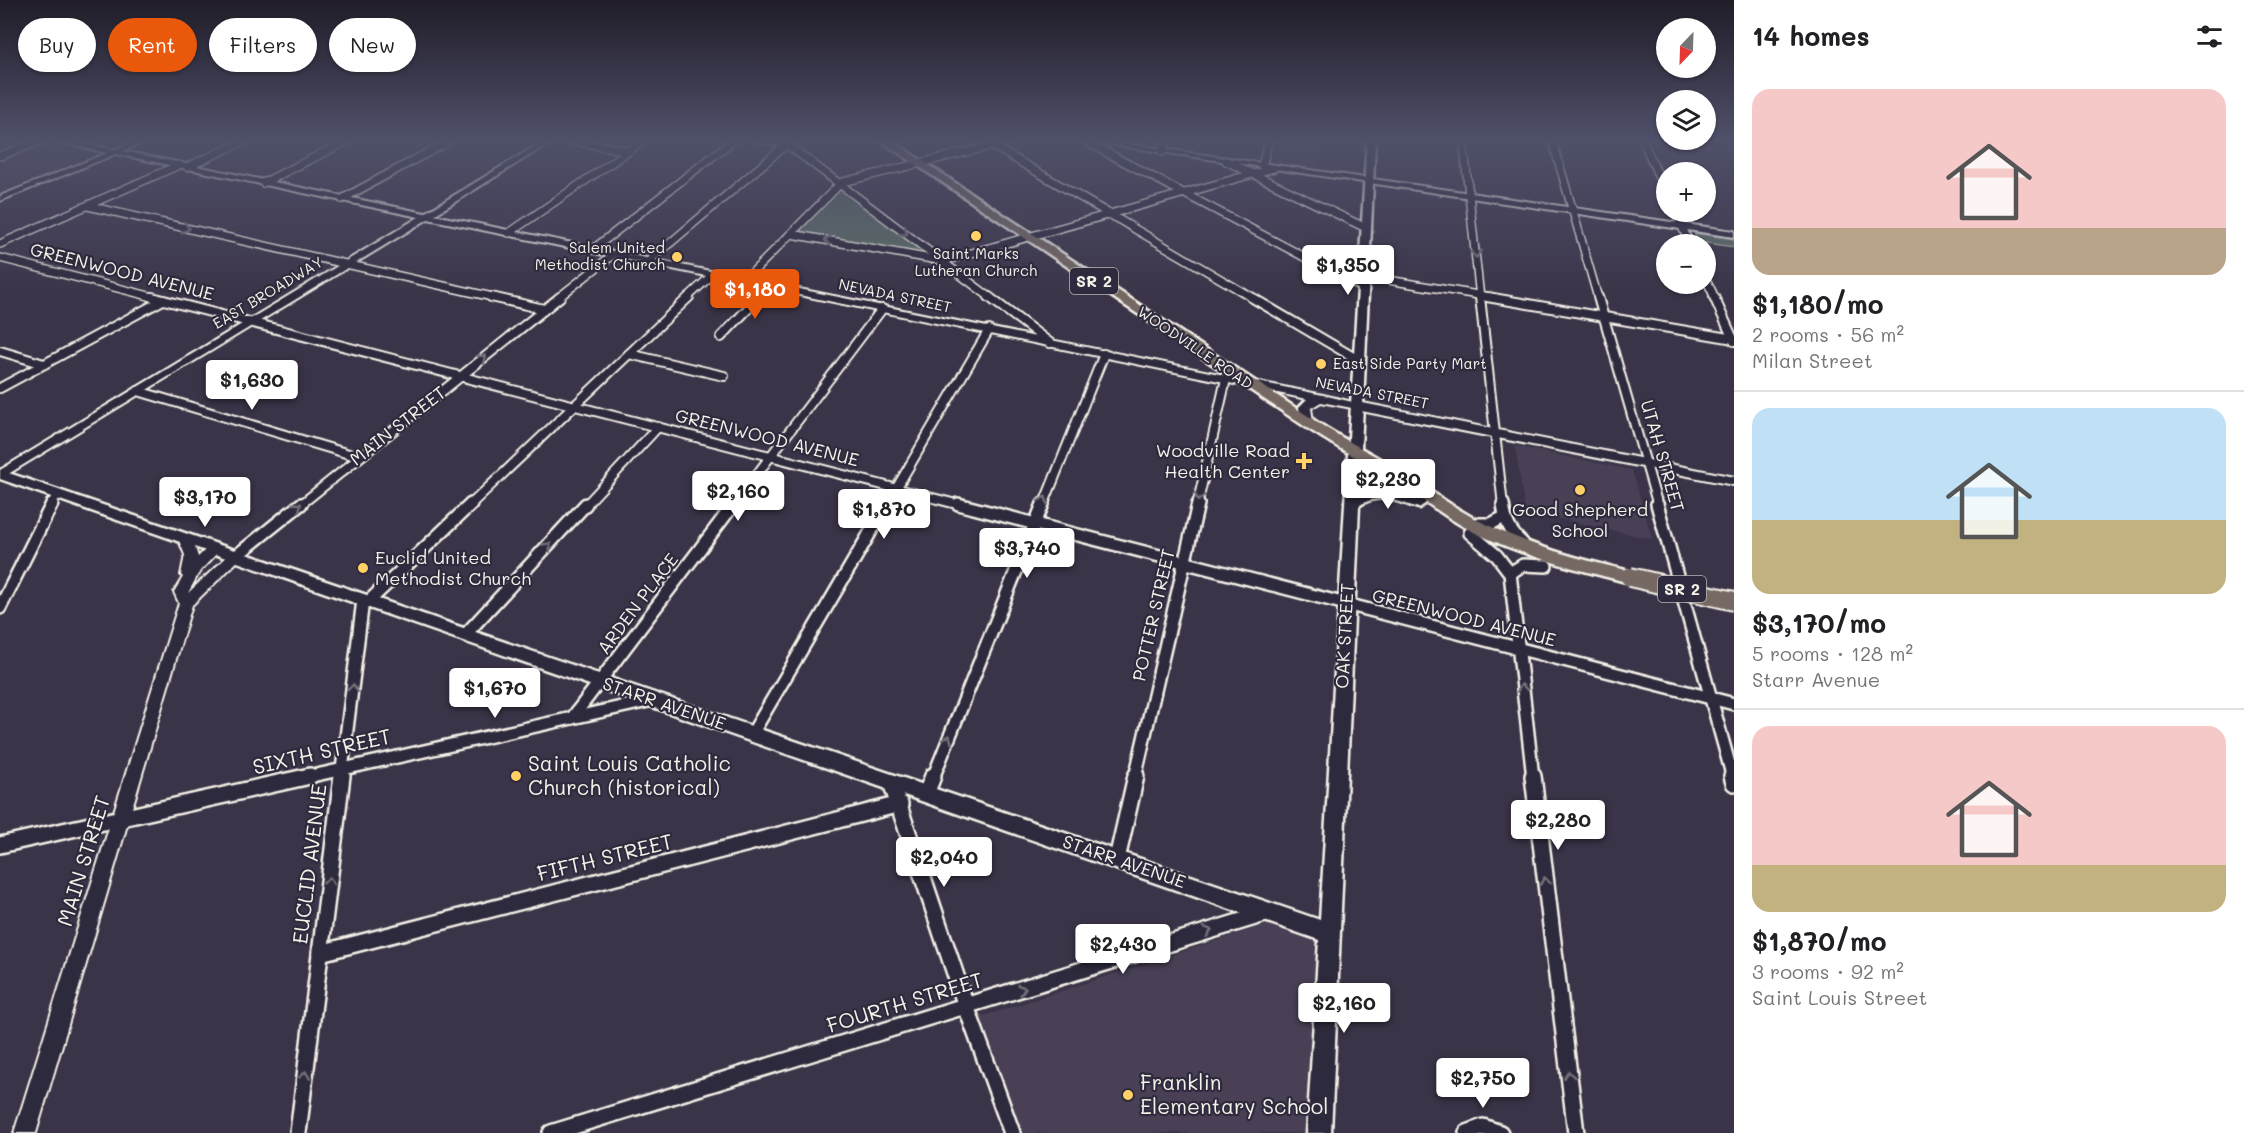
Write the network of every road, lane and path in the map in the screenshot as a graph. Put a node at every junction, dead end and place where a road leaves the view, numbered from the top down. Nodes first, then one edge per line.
1 (17, 192) edge
2 (122, 192) edge
3 (307, 192) edge
4 (355, 192) edge
5 (466, 192) edge
6 (569, 192) edge
7 (667, 192) edge
8 (731, 192) edge
9 (831, 192) edge
10 (850, 192) edge
11 (961, 192) edge
12 (1070, 192) edge
13 (1179, 192) edge
14 (1190, 192) edge
15 (1290, 192) edge
16 (1368, 192) edge
17 (1440, 192) edge
18 (1469, 192) edge
19 (1567, 192) edge
20 (1183, 194) junction
21 (1470, 196) junction
22 (0, 199) edge
23 (342, 199) junction
24 (88, 206) junction
25 (1572, 211) junction
26 (1109, 215) junction
27 (427, 216) junction
28 (1680, 222) edge
29 (1682, 227) junction
30 (1366, 228) junction
31 (509, 233) junction
32 (791, 234) junction
33 (1685, 234) edge
34 (1734, 234) edge
35 (1029, 237) junction
36 (0, 244) edge
37 (592, 250) junction
38 (614, 254) junction
39 (0, 258) edge
40 (649, 261) junction
41 (942, 261) junction
42 (347, 265) junction
43 (713, 274) junction
44 (744, 281) junction
45 (1364, 282) junction
46 (770, 286) junction
47 (1713, 294) edge
48 (1481, 296) junction
49 (163, 300) junction
50 (544, 309) junction
51 (882, 309) junction
52 (1605, 318) junction
53 (251, 322) junction
54 (988, 330) junction
55 (721, 337) dead end
56 (1734, 340) edge
57 (1050, 343) junction
58 (0, 351) edge
59 (629, 354) junction
60 (1104, 354) junction
61 (1360, 361) junction
62 (44, 364) junction
63 (461, 376) junction
64 (724, 376) dead end
65 (1226, 379) junction
66 (1249, 383) junction
67 (0, 388) edge
68 (138, 391) junction
69 (1323, 398) junction
70 (1357, 405) junction
71 (575, 406) junction
72 (1307, 422) junction
73 (658, 427) junction
74 (1496, 434) junction
75 (1357, 455) junction
76 (359, 456) junction
77 (770, 456) junction
78 (1646, 464) junction
79 (0, 474) edge
80 (1734, 481) edge
81 (897, 489) junction
82 (57, 494) junction
83 (1419, 502) junction
84 (1352, 504) junction
85 (1504, 517) junction
86 (1034, 524) junction
87 (1471, 529) junction
88 (185, 538) junction
89 (1528, 549) junction
90 (223, 552) junction
91 (1184, 562) junction
92 (1546, 566) junction
93 (1510, 573) junction
94 (188, 577) junction
95 (1633, 582) junction
96 (189, 601) junction
97 (366, 601) junction
98 (1734, 601) edge
99 (1347, 604) junction
100 (0, 608) edge
101 (1734, 611) edge
102 (465, 635) junction
103 (1517, 648) junction
104 (600, 681) junction
105 (1710, 698) junction
106 (654, 700) junction
107 (1734, 704) edge
108 (572, 718) junction
109 (752, 734) junction
110 (343, 769) junction
111 (891, 782) junction
112 (1734, 783) edge
113 (926, 794) junction
114 (900, 804) junction
115 (122, 818) junction
116 (0, 845) edge
117 (1117, 859) junction
118 (1271, 912) junction
119 (1329, 933) junction
120 (320, 953) junction
121 (966, 1006) junction
122 (25, 1133) edge
123 (298, 1133) edge
124 (551, 1133) edge
125 (1012, 1133) edge
126 (1319, 1133) edge
127 (1467, 1133) edge
128 (1500, 1133) edge
129 (1576, 1133) edge

1 - 22 street
2 - 24 street
3 - 23 street, NEVADA STREET
4 - 23 street
5 - 27 street, EAST BROADWAY
6 - 31 street
7 - 37 street
8 - 40 street
9 - 32 street
10 -> 41 street
11 - 35 main road, WOODVILLE ROAD / SR 2
12 - 26 street
13 - 20 street
14 - 20 street
15 - 30 street
16 - 30 main road, OAK STREET
17 - 21 street
18 - 21 street
19 - 25 street, UTAH STREET
20 - 26 street
20 - 45 street
21 - 25 street
21 -> 48 street
23 - 27 street, NEVADA STREET
24 - 36 street
24 -> 42 street
25 - 29 street
25 - 52 street, UTAH STREET
26 - 35 street
26 - 61 street
27 - 31 street, NEVADA STREET
27 - 42 street, EAST BROADWAY
28 - 29 street
29 - 33 street
29 - 34 street
30 - 45 main road, OAK STREET
31 - 37 street, NEVADA STREET
41 -> 32 street
32 - 44 street
35 - 41 street
35 - 66 main road, WOODVILLE ROAD / SR 2
37 - 38 street, NEVADA STREET
38 - 40 street, NEVADA STREET
38 - 50 street, MAIN STREET
39 - 49 street, GREENWOOD AVENUE
40 - 43 street, NEVADA STREET
41 - 57 street
42 - 50 street
42 - 53 street, EAST BROADWAY
43 - 44 street, NEVADA STREET
43 - 59 street
44 - 46 street, NEVADA STREET
45 - 48 street
45 - 61 main road, OAK STREET
46 - 51 street, NEVADA STREET
46 - 55 street
47 - 56 street
48 - 52 street
48 - 74 street
49 - 53 street, GREENWOOD AVENUE
49 - 62 street
63 -> 50 street, MAIN STREET
51 - 54 street, NEVADA STREET
51 - 77 street, ARDEN PLACE
52 - 56 street
52 - 78 street, UTAH STREET
53 - 63 street, GREENWOOD AVENUE
53 - 68 street, EAST BROADWAY
54 - 57 street, NEVADA STREET
54 - 81 street
57 - 60 street, NEVADA STREET
58 - 62 street
59 - 64 street
59 - 71 street
60 - 65 street, NEVADA STREET
86 -> 60 street
61 - 70 main road, OAK STREET
62 - 67 street
63 - 71 street, GREENWOOD AVENUE
63 - 76 street, MAIN STREET
65 - 66 street, NEVADA STREET
65 -> 91 street, POTTER STREET
66 - 69 street, NEVADA STREET
66 - 72 main road, WOODVILLE ROAD / SR 2
68 - 76 street
68 - 79 street, EAST BROADWAY
69 - 70 street, NEVADA STREET
69 - 72 street
70 - 74 street, NEVADA STREET
70 - 75 main road, OAK STREET
71 - 73 street, GREENWOOD AVENUE
71 - 97 street
72 - 75 main road, WOODVILLE ROAD / SR 2
73 - 77 street, GREENWOOD AVENUE
102 -> 73 street
74 - 78 street, NEVADA STREET
74 - 85 street
75 - 83 main road, WOODVILLE ROAD / SR 2
75 - 84 main road, OAK STREET
75 - 87 main road, WOODVILLE ROAD / SR 2
90 -> 76 street, MAIN STREET
77 - 81 street, GREENWOOD AVENUE
77 - 104 street, ARDEN PLACE
78 - 80 street, NEVADA STREET
78 - 105 street, UTAH STREET
79 - 82 main road, STARR AVENUE
81 - 86 street, GREENWOOD AVENUE
81 - 109 street
82 - 88 main road, STARR AVENUE
82 - 100 street
83 - 84 main road
83 - 87 main road, WOODVILLE ROAD / SR 2
84 - 99 main road, OAK STREET
85 - 87 street
85 - 89 street
86 - 91 street, GREENWOOD AVENUE
113 -> 86 street
87 - 89 main road, WOODVILLE ROAD / SR 2
87 - 92 main road, WOODVILLE ROAD / SR 2
87 - 93 street
88 - 90 main road, STARR AVENUE
88 - 94 street
89 - 95 main road, WOODVILLE ROAD / SR 2
90 - 94 street, MAIN STREET
90 - 96 street, MAIN STREET
90 - 97 main road, STARR AVENUE
91 - 99 street, GREENWOOD AVENUE
91 - 117 street, POTTER STREET
92 - 93 street
92 - 95 main road, WOODVILLE ROAD / SR 2
93 - 103 street
94 - 96 street, MAIN STREET
95 - 98 main road, WOODVILLE ROAD / SR 2, bridge
95 - 101 main road, WOODVILLE ROAD / SR 2
96 - 115 street, MAIN STREET
97 - 102 main road, STARR AVENUE
110 -> 97 street, EUCLID AVENUE
99 - 103 street, GREENWOOD AVENUE
99 - 119 main road, OAK STREET
102 - 104 main road, STARR AVENUE
103 - 105 street, GREENWOOD AVENUE
129 -> 103 street
104 - 106 main road, STARR AVENUE
104 - 108 street, ARDEN PLACE
105 - 107 street, GREENWOOD AVENUE
105 - 112 street, UTAH STREET
106 - 108 street, SIXTH STREET
106 - 109 main road, STARR AVENUE
108 - 110 street, SIXTH STREET
109 - 111 main road, STARR AVENUE
110 - 115 street, SIXTH STREET
120 -> 110 street, EUCLID AVENUE
111 - 113 main road, STARR AVENUE
111 - 114 street
113 - 117 main road, STARR AVENUE
114 - 120 street, FIFTH STREET
114 - 121 street
115 - 116 street, SIXTH STREET
115 - 122 street, MAIN STREET
117 - 118 main road, STARR AVENUE
118 - 119 main road, STARR AVENUE
121 -> 118 street, FOURTH STREET
119 - 126 main road, OAK STREET
123 -> 120 street, EUCLID AVENUE
121 - 124 street, FOURTH STREET
121 - 125 street
127 - 128 street

